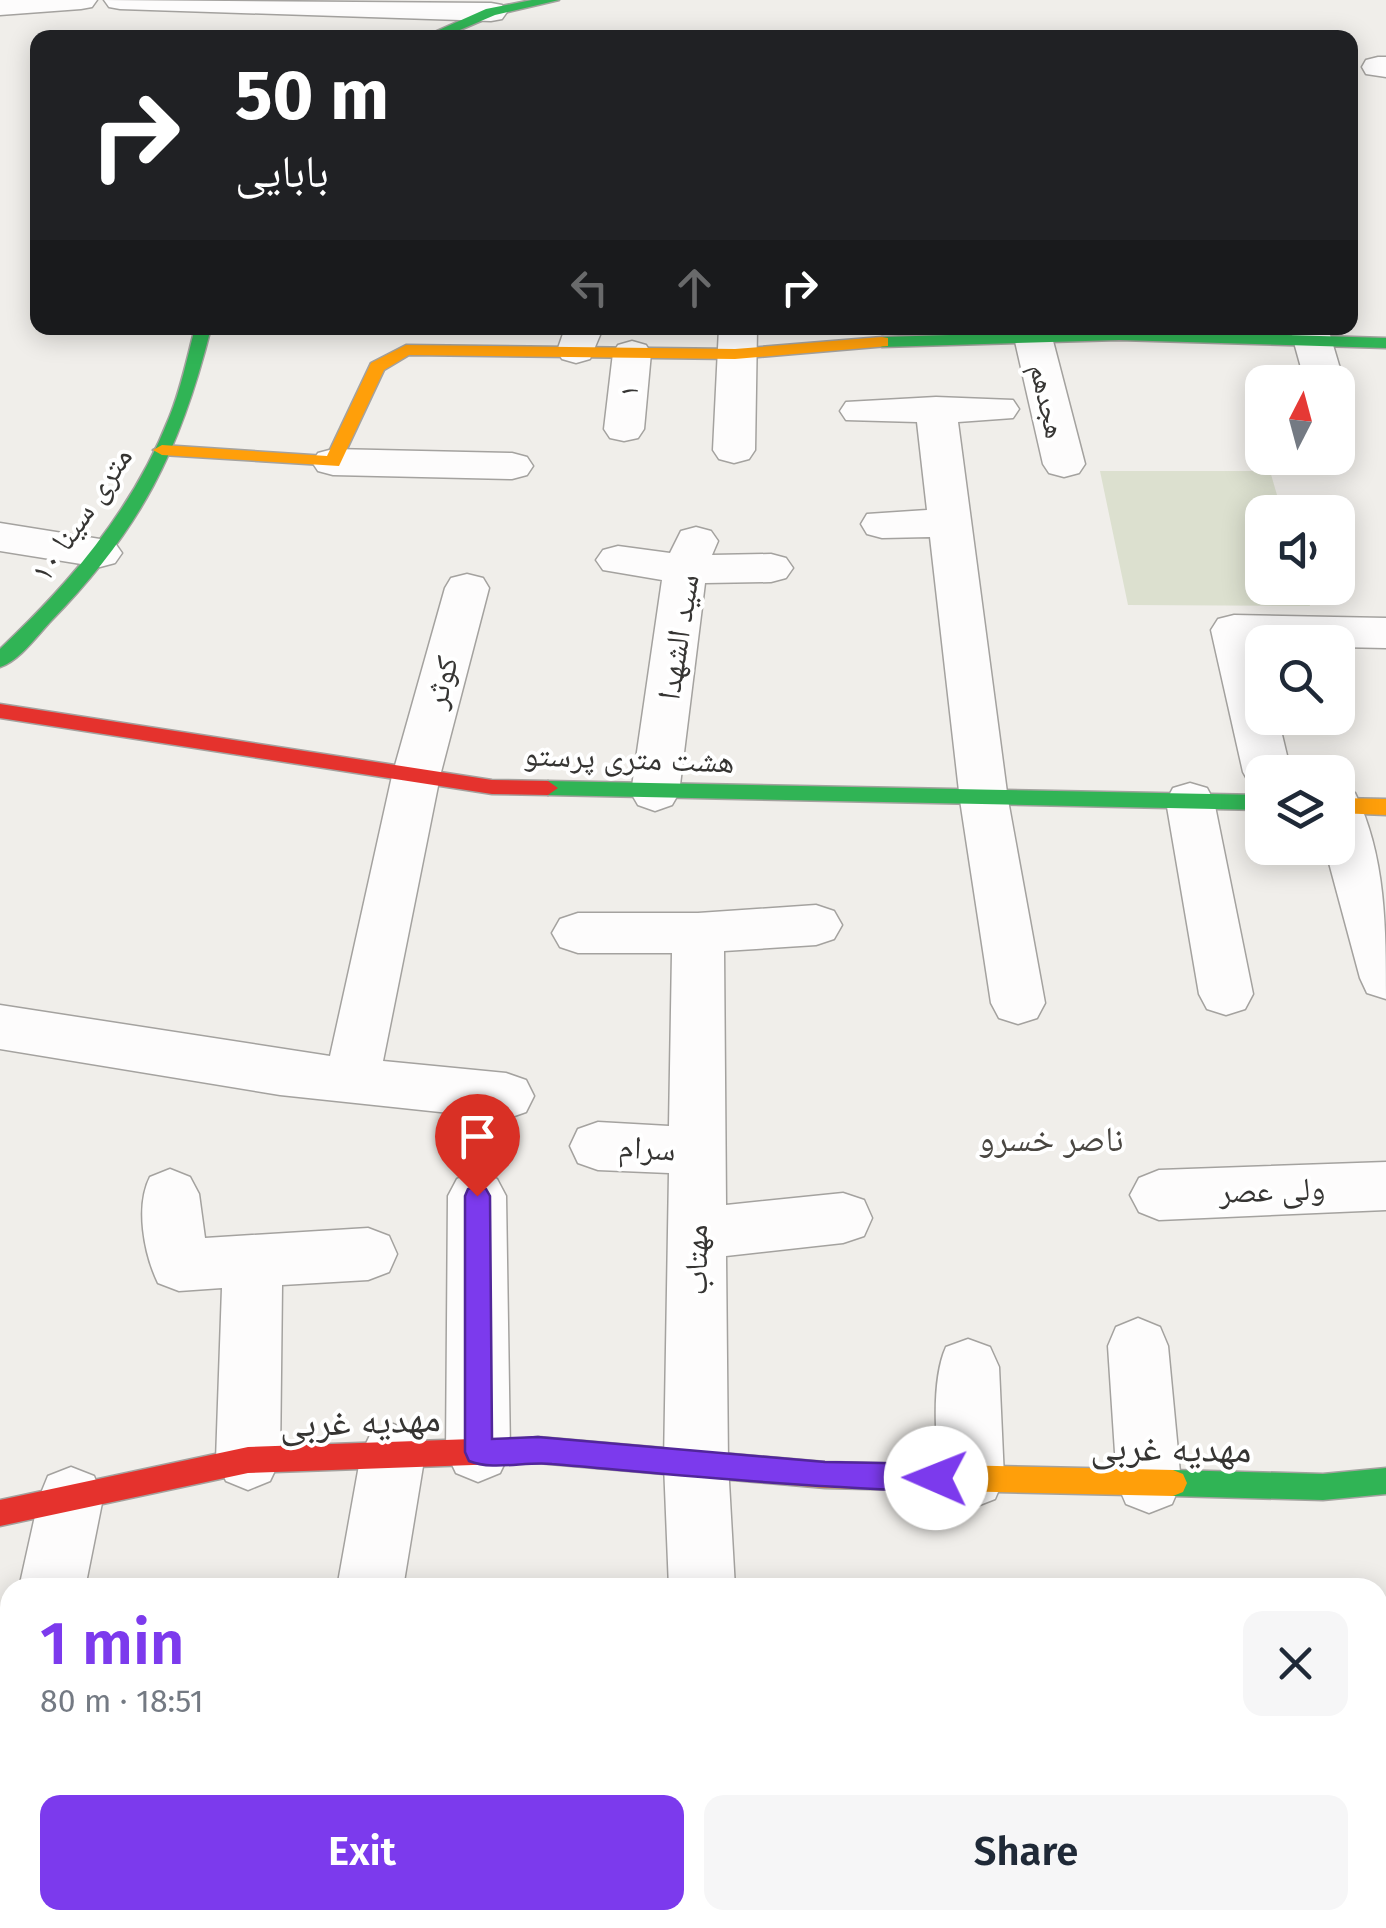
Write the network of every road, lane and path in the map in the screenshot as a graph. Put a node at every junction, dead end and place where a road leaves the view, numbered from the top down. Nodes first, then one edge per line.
1 (80, 0) edge
2 (120, 0) edge
3 (552, 0) edge
4 (0, 6) edge
5 (491, 12) junction
6 (447, 30) edge
7 (201, 335) edge
8 (871, 335) edge
9 (929, 335) edge
10 (1069, 335) edge
11 (1311, 335) edge
12 (1319, 335) edge
13 (1033, 338) junction
14 (580, 339) edge
15 (736, 341) edge
16 (1386, 343) edge
17 (632, 352) junction
18 (1319, 365) edge
19 (936, 409) junction
20 (999, 409) dead end
21 (860, 411) dead end
22 (624, 429) dead end
23 (162, 450) junction
24 (734, 450) dead end
25 (334, 462) junction
26 (1064, 464) dead end
27 (512, 466) dead end
28 (950, 523) junction
29 (882, 524) dead end
30 (0, 536) edge
31 (100, 553) junction
32 (691, 555) junction
33 (618, 560) dead end
34 (770, 568) dead end
35 (466, 588) dead end
36 (1386, 633) edge
37 (0, 660) edge
38 (0, 711) edge
39 (1263, 755) edge
40 (416, 776) junction
41 (655, 792) junction
42 (984, 800) junction
43 (1190, 801) junction
44 (1245, 803) edge
45 (1355, 806) edge
46 (1386, 807) edge
47 (1354, 865) edge
48 (816, 925) dead end
49 (578, 932) dead end
50 (698, 933) junction
51 (1386, 978) edge
52 (1226, 994) dead end
53 (1018, 1002) dead end
54 (0, 1027) edge
55 (352, 1079) junction
56 (506, 1096) dead end
57 (598, 1146) dead end
58 (696, 1151) junction
59 (1386, 1186) edge
60 (170, 1194) dead end
61 (1159, 1194) dead end
62 (477, 1196) dead end
63 (844, 1218) dead end
64 (696, 1234) junction
65 (368, 1254) dead end
66 (253, 1260) junction
67 (1138, 1346) dead end
68 (968, 1367) dead end
69 (478, 1452) junction
70 (393, 1454) junction
71 (248, 1460) junction
72 (696, 1464) junction
73 (972, 1478) junction
74 (1386, 1481) edge
75 (1150, 1483) junction
76 (71, 1498) junction
77 (0, 1513) edge
78 (54, 1578) edge
79 (372, 1578) edge
80 (702, 1578) edge

1 - 4 street
2 - 5 street
3 - 5 street
5 - 6 street
7 - 23 street, ۱۰ متری سینا
8 - 15 street
9 - 13 street
10 - 13 street
11 - 18 street
12 - 16 street
13 - 26 street, هجدهم
14 - 17 street
14 - 25 street
15 - 17 street
15 - 24 street
17 - 22 street, ۱
19 - 20 street
19 - 21 street
19 - 28 street
23 - 25 street
23 - 31 street, ۱۰ متری سینا
25 - 27 street
28 - 29 street
28 - 42 street
30 - 31 street
31 - 37 street, ۱۰ متری سینا
32 - 33 street
32 - 34 street
32 - 41 street, سید الشهدا
35 - 40 street, کوثر
36 - 39 street
38 - 40 street, هشت متری پرستو
40 - 41 street, هشت متری پرستو
40 - 55 street, کوثر
41 - 42 street, هشت متری پرستو
42 - 43 street, هشت متری پرستو
42 - 53 street
43 - 44 street, هشت متری پرستو
43 - 52 street
45 - 46 street
47 - 51 street
48 - 50 street
49 - 50 street
50 - 58 street, مهتاب
54 - 55 street
55 - 56 street
57 - 58 street, سرام
58 - 64 street, مهتاب
59 - 61 street, ولی عصر
60 - 66 street
62 - 69 street
63 - 64 street
64 - 72 street, مهتاب
65 - 66 street
66 - 71 street
67 - 75 street
68 - 73 street
69 - 70 street, مهدیه غربی
69 - 72 street, مهدیه غربی
70 - 71 street, مهدیه غربی
70 - 79 street
71 - 76 street, مهدیه غربی
72 - 73 street, مهدیه غربی
72 - 80 street, مهتاب
73 - 75 street, مهدیه غربی
74 - 75 street, مهدیه غربی
76 - 77 street, مهدیه غربی
76 - 78 street

